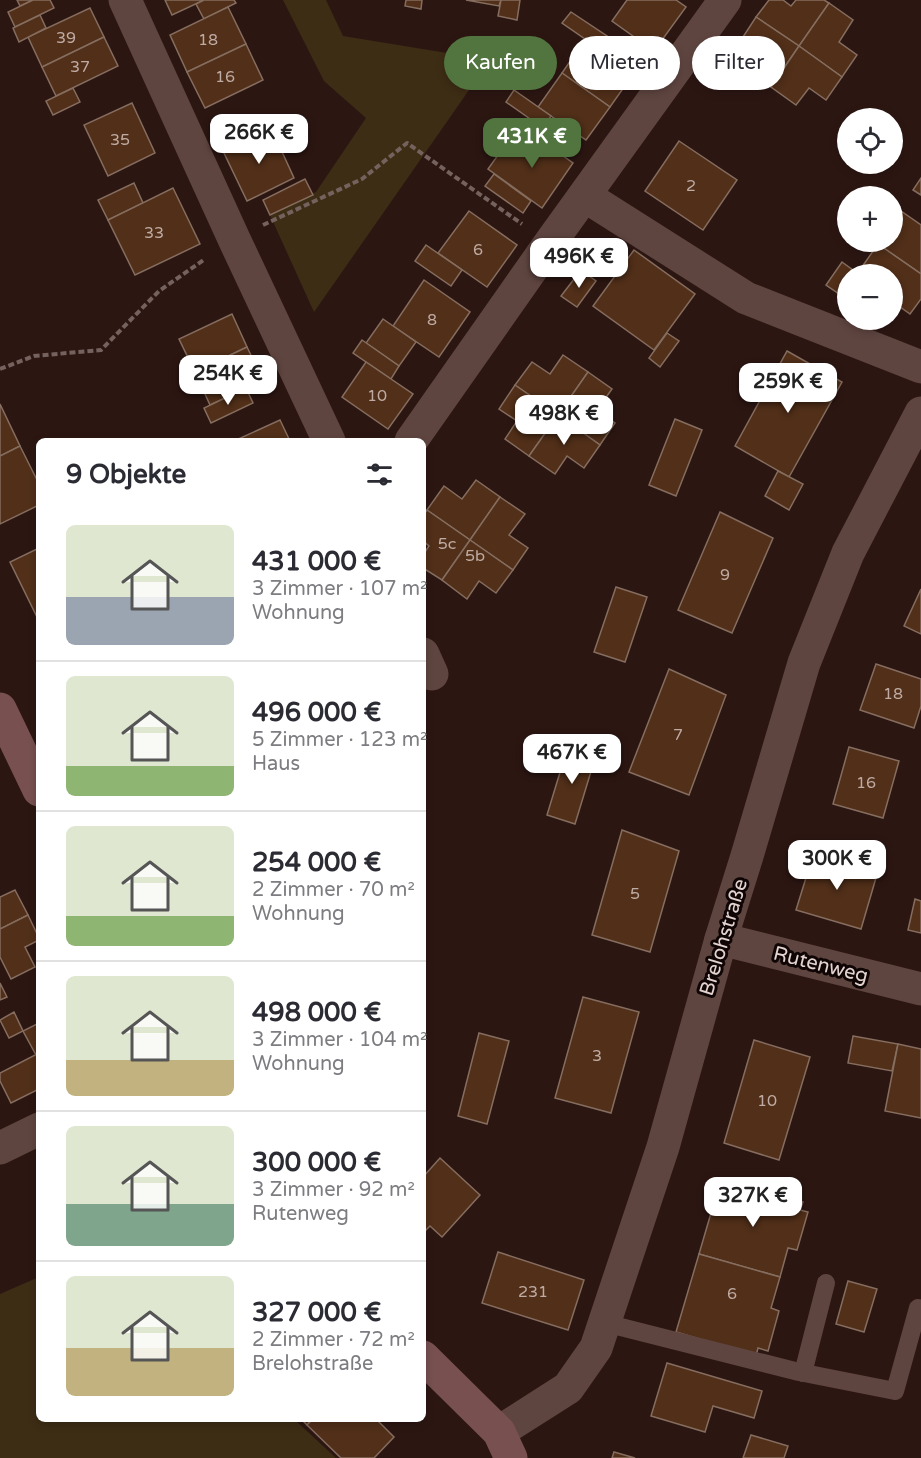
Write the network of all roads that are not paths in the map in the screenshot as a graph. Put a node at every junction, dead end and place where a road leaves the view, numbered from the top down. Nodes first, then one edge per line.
1 (125, 0) edge
2 (725, 0) edge
3 (585, 196) junction
4 (921, 367) edge
5 (921, 413) edge
6 (328, 438) edge
7 (413, 438) edge
8 (0, 709) edge
9 (36, 784) edge
10 (721, 939) junction
11 (921, 989) edge
12 (36, 1130) edge
13 (0, 1148) edge
14 (826, 1283) dead end
15 (918, 1308) dead end
16 (605, 1323) junction
17 (426, 1360) edge
18 (803, 1373) junction
19 (505, 1445) edge

1 - 6 street
2 - 3 street
3 - 4 street
3 - 7 street
5 - 10 street, Brelohstraße
8 - 9 main road
10 - 11 street, Rutenweg
10 - 16 street, Brelohstraße
12 - 13 street
14 - 18 lane
15 - 18 lane
16 - 18 lane
16 - 19 street, Brelohstraße
17 - 19 main road

